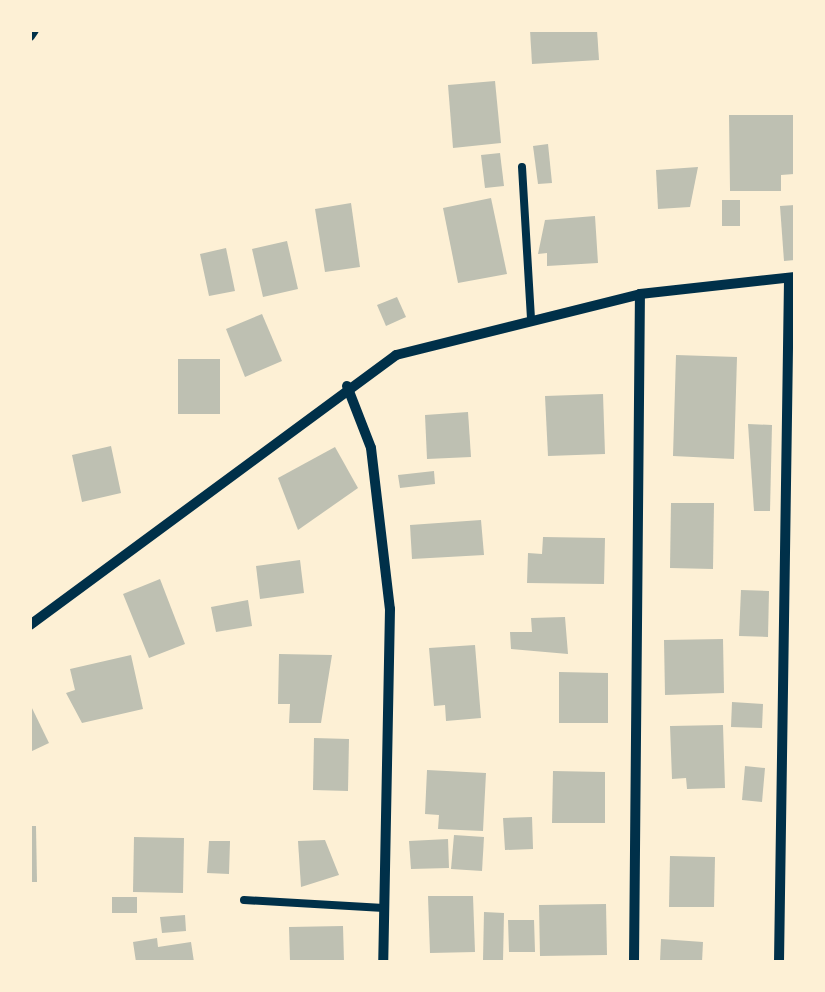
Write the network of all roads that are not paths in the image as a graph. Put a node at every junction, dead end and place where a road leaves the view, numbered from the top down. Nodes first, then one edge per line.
1 (522, 167) dead end
2 (792, 277) edge
3 (640, 294) junction
4 (531, 316) junction
5 (347, 386) junction
6 (791, 451) edge
7 (30, 625) edge
8 (244, 900) dead end
9 (384, 908) junction
10 (383, 962) edge
11 (634, 962) edge
12 (779, 962) edge

1 - 4 lane
2 - 3 street
2 - 6 street
3 - 4 street
3 - 11 street
4 - 5 street
5 - 7 street
5 - 9 street
6 - 12 street
8 - 9 lane
9 - 10 street

